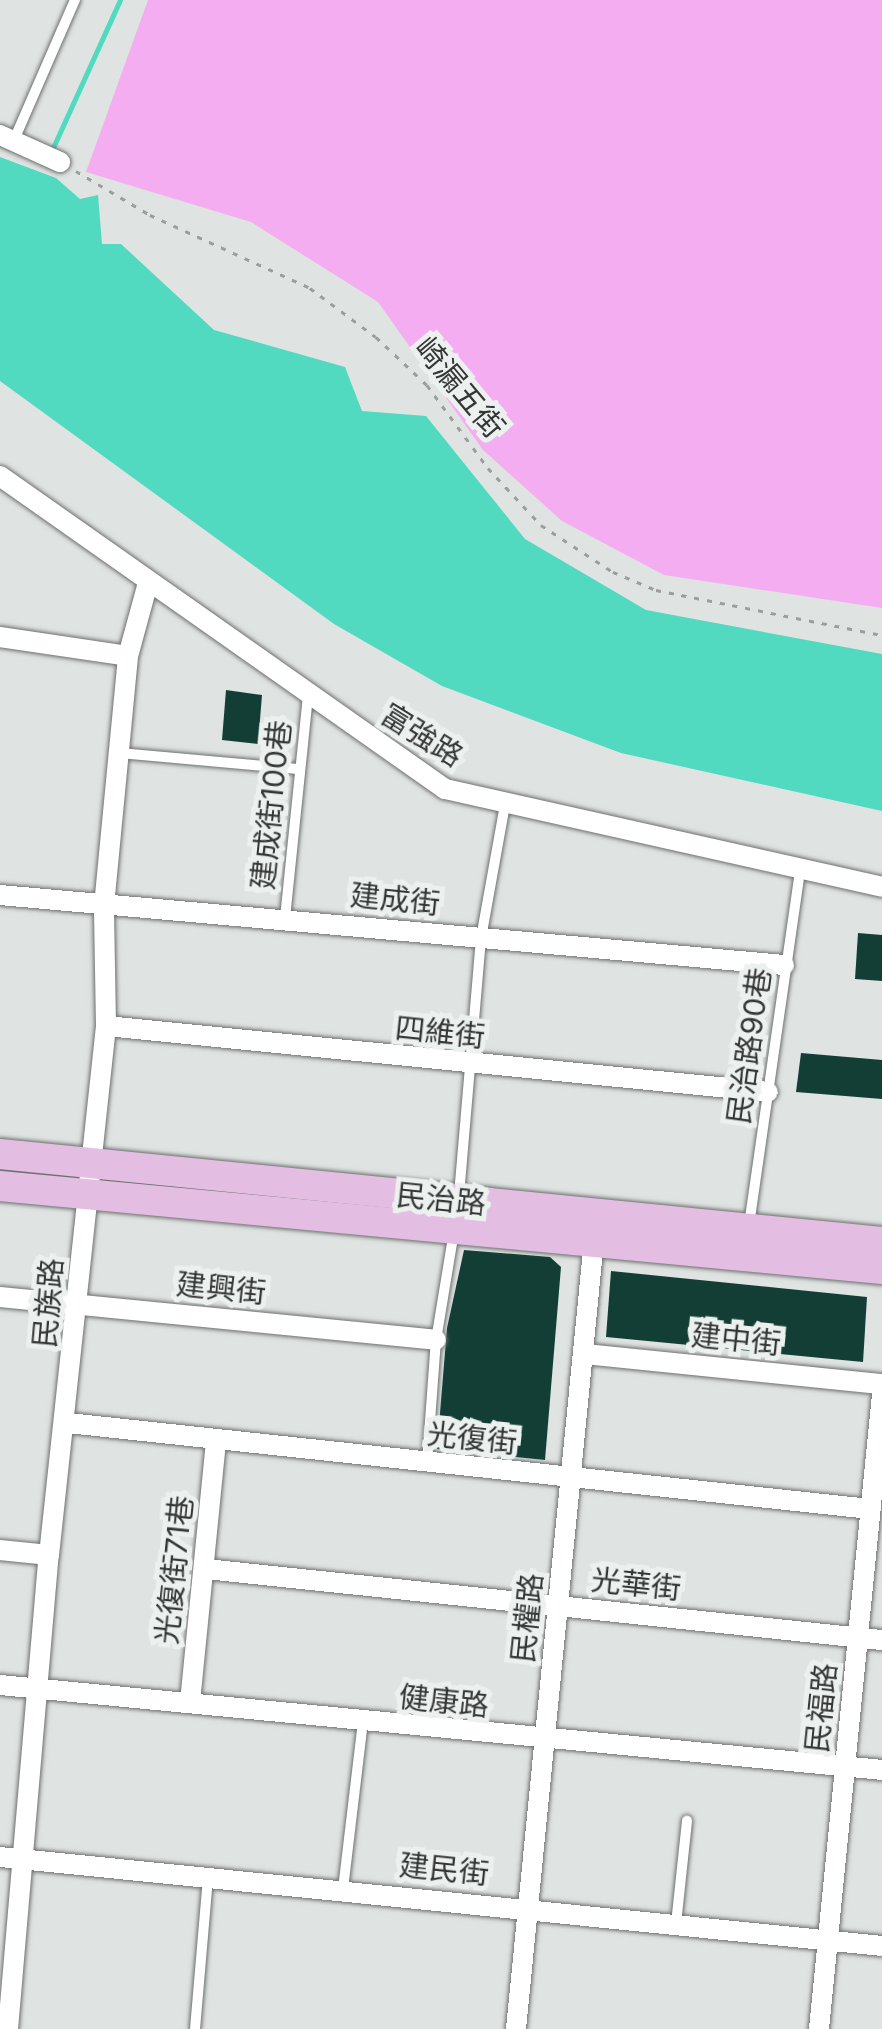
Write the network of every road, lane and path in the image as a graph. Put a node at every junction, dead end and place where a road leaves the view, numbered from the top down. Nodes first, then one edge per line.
1 (75, 0) edge
2 (7, 138) edge
3 (60, 162) joint
4 (0, 476) edge
5 (148, 584) junction
6 (882, 634) edge
7 (0, 637) edge
8 (128, 656) junction
9 (308, 696) junction
10 (119, 752) junction
11 (298, 769) junction
12 (505, 805) junction
13 (800, 870) junction
14 (882, 887) edge
15 (0, 895) edge
16 (104, 906) junction
17 (284, 918) junction
18 (482, 938) junction
19 (784, 965) junction
20 (106, 1026) junction
21 (469, 1066) junction
22 (768, 1092) junction
23 (0, 1154) edge
24 (92, 1163) junction
25 (0, 1186) edge
26 (90, 1194) junction
27 (457, 1214) junction
28 (596, 1228) junction
29 (749, 1229) junction
30 (882, 1242) edge
31 (882, 1269) edge
32 (0, 1297) edge
33 (78, 1304) junction
34 (436, 1340) junction
35 (585, 1354) junction
36 (882, 1384) edge
37 (882, 1394) edge
38 (68, 1423) junction
39 (216, 1443) junction
40 (427, 1463) junction
41 (572, 1478) junction
42 (870, 1509) junction
43 (0, 1550) edge
44 (49, 1554) junction
45 (206, 1568) junction
46 (560, 1606) junction
47 (858, 1638) junction
48 (882, 1640) edge
49 (0, 1686) edge
50 (41, 1690) junction
51 (190, 1702) junction
52 (363, 1722) junction
53 (544, 1741) junction
54 (844, 1766) junction
55 (882, 1770) edge
56 (687, 1821) dead end
57 (0, 1857) edge
58 (26, 1860) junction
59 (208, 1877) junction
60 (343, 1888) junction
61 (529, 1909) junction
62 (676, 1926) junction
63 (828, 1940) junction
64 (882, 1946) edge
65 (8, 2029) edge
66 (195, 2029) edge
67 (516, 2029) edge
68 (819, 2029) edge

1 - 2 lane
2 - 3 street
3 - 6 path, 崎漏五街
4 - 5 street, 富強路
5 - 8 street, 民族路
5 - 9 street, 富強路
7 - 8 street
8 - 10 street, 民族路
9 - 11 lane, 建成街100巷
9 - 12 street, 富強路
10 - 11 lane
10 - 16 street, 民族路
11 - 17 lane, 建成街100巷
12 - 13 street, 富強路
12 - 18 lane
13 - 14 street, 富強路
13 - 19 lane, 民治路90巷
15 - 16 street, 建成街
16 - 17 street, 建成街
16 - 20 street, 民族路
17 - 18 street, 建成街
18 - 19 street, 建成街
18 - 21 lane
19 - 22 lane, 民治路90巷
20 - 21 street, 四維街
20 - 24 street, 民族路
21 - 22 street, 四維街
21 - 27 lane
22 - 29 lane, 民治路90巷
23 - 24 main road, 民治路
24 - 26 street, 民族路
24 - 27 main road, 民治路
25 - 26 main road, 民治路
26 - 27 main road, 民治路
26 - 33 street, 民族路
27 - 28 main road, 民治路
27 - 34 lane
28 - 29 main road, 民治路
28 - 31 main road, 民治路
28 - 35 street, 民權路
29 - 30 main road, 民治路
32 - 33 street, 建興街
33 - 34 street, 建興街
33 - 38 street, 民族路
34 - 40 lane
35 - 36 street, 建中街
35 - 41 street, 民權路
37 - 42 street, 民福路
38 - 39 street, 光復街
38 - 44 street, 民族路
39 - 40 street, 光復街
39 - 45 street, 光復街71巷
40 - 41 street, 光復街
41 - 42 street, 光復街
41 - 46 street, 民權路
42 - 47 street, 民福路
43 - 44 street
44 - 50 street, 民族路
45 - 46 street, 光華街
45 - 51 street, 光復街71巷
46 - 47 street, 光華街
46 - 53 street, 民權路
47 - 48 street, 光華街
47 - 54 street, 民福路
49 - 50 street, 健康路
50 - 51 street, 健康路
50 - 58 street, 民族路
51 - 52 street, 健康路
52 - 53 street, 健康路
52 - 60 lane
53 - 54 street, 健康路
53 - 61 street, 民權路
54 - 55 street, 健康路
54 - 63 street, 民福路
56 - 62 lane
57 - 58 street, 建民街
58 - 59 street, 建民街
58 - 65 street, 民族路
59 - 60 street, 建民街
59 - 66 lane
60 - 61 street, 建民街
61 - 62 street, 建民街
61 - 67 street, 民權路
62 - 63 street, 建民街
63 - 64 street, 建民街
63 - 68 street, 民福路

